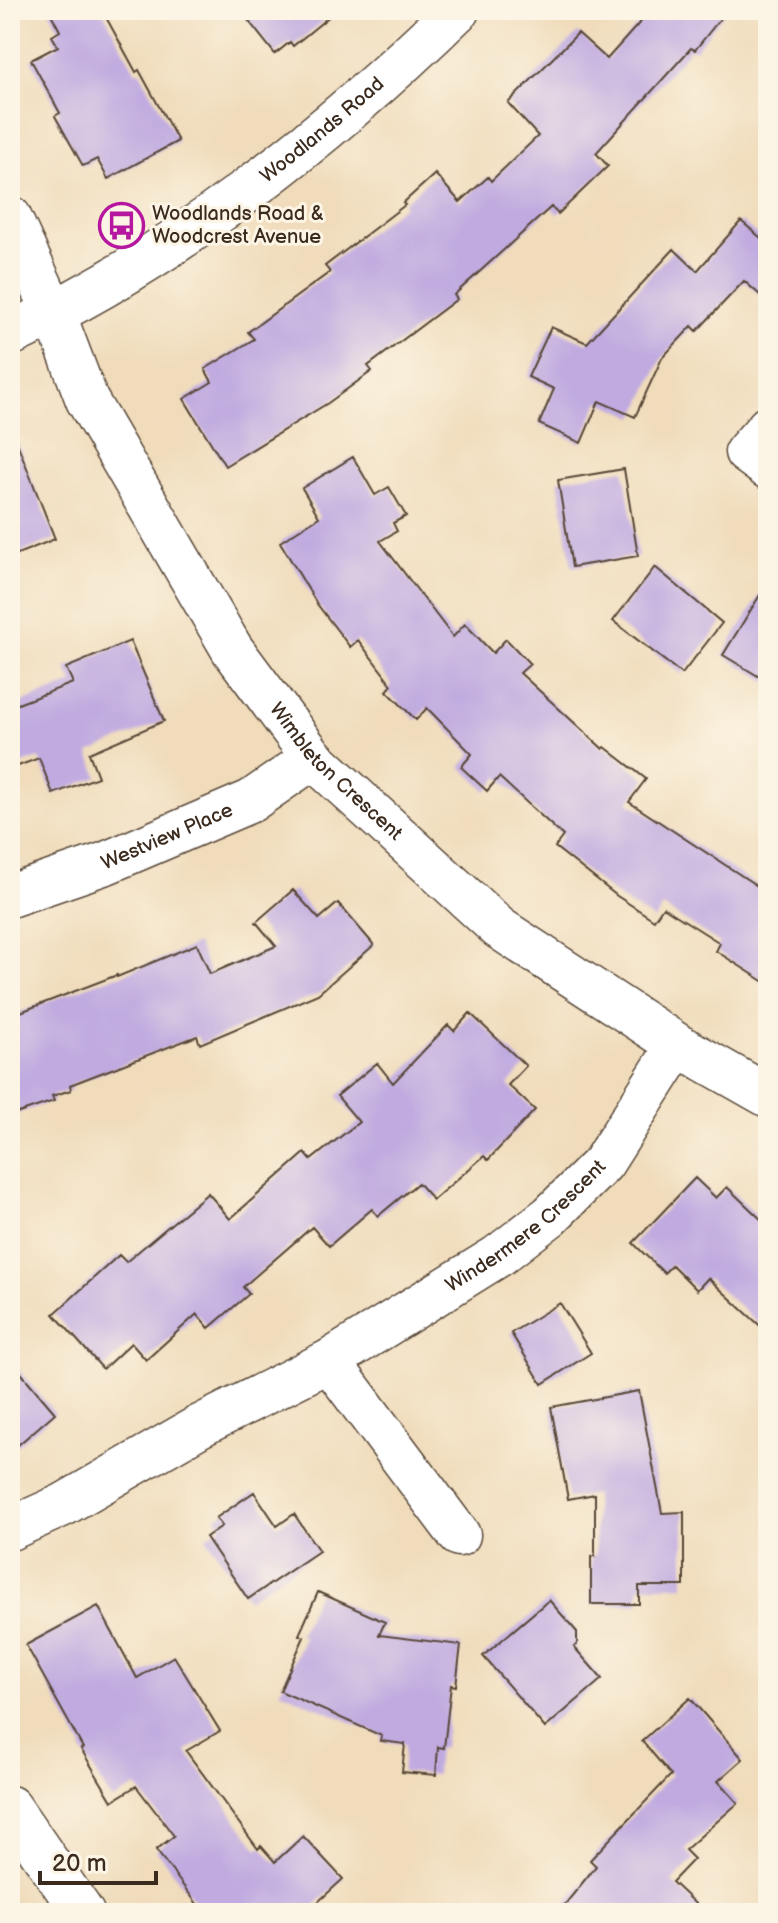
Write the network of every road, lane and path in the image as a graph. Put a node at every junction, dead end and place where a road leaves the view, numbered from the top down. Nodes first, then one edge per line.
1 (457, 10) edge
2 (10, 217) edge
3 (54, 313) junction
4 (10, 334) edge
5 (768, 427) edge
6 (768, 468) edge
7 (313, 758) junction
8 (10, 896) edge
9 (678, 1045) junction
10 (768, 1096) edge
11 (329, 1361) junction
12 (10, 1529) edge
13 (459, 1535) dead end
14 (10, 1807) edge
15 (83, 1913) edge

1 - 3 street, Woodlands Road
2 - 3 street, Wimbleton Crescent
3 - 4 street, Woodlands Road
3 - 7 street, Wimbleton Crescent
5 - 6 street
7 - 8 street, Westview Place
7 - 9 street, Wimbleton Crescent
9 - 10 street, Wimbleton Crescent
9 - 11 street, Windermere Crescent
11 - 12 street, Windermere Crescent
11 - 13 street
14 - 15 street

